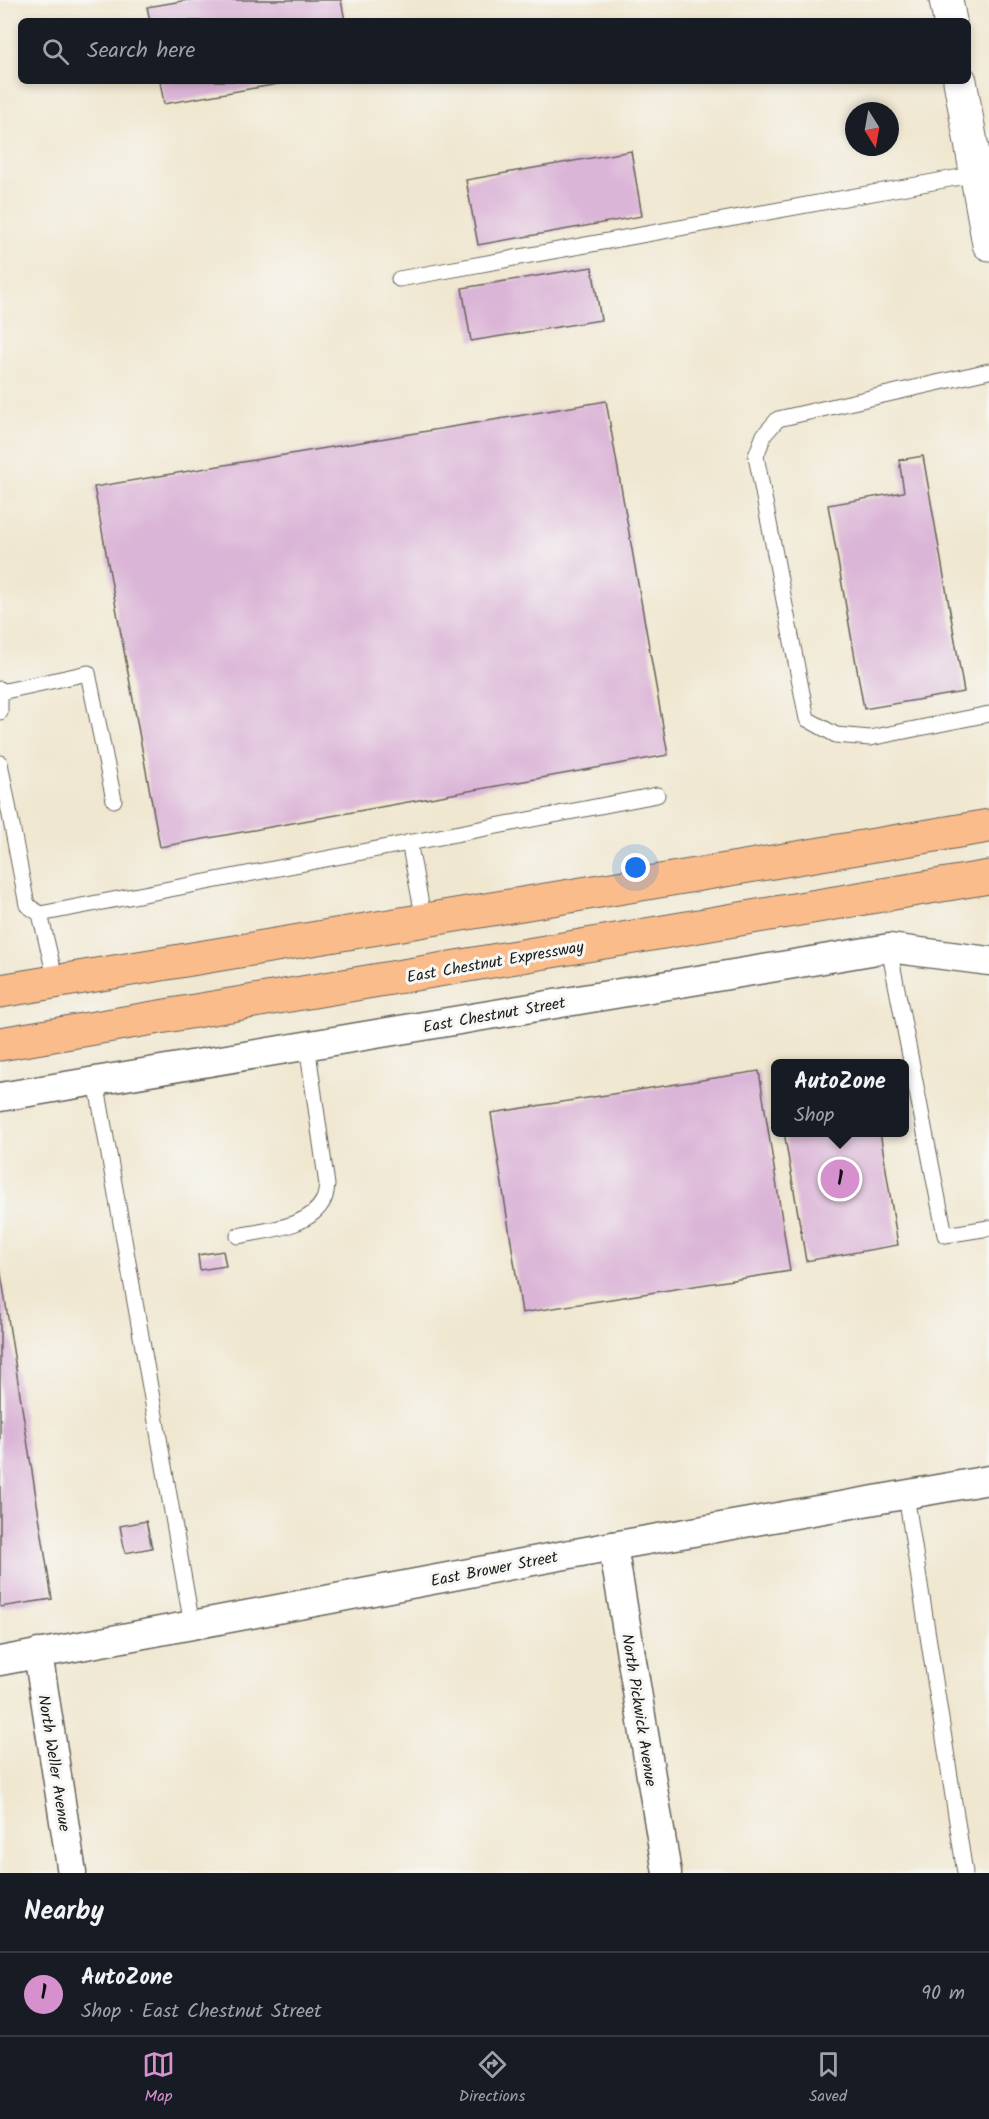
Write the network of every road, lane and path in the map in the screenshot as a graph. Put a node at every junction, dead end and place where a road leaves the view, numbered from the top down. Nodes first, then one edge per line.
1 (946, 0) edge
2 (949, 18) edge
3 (961, 84) edge
4 (977, 174) junction
5 (989, 244) edge
6 (399, 279) dead end
7 (989, 371) edge
8 (1, 690) edge
9 (0, 712) edge
10 (989, 714) edge
11 (0, 763) edge
12 (657, 795) dead end
13 (114, 800) dead end
14 (989, 826) edge
15 (409, 842) junction
16 (989, 877) edge
17 (40, 914) junction
18 (424, 920) junction
19 (889, 948) junction
20 (989, 961) edge
21 (56, 981) junction
22 (0, 991) edge
23 (0, 1044) edge
24 (307, 1045) junction
25 (96, 1081) junction
26 (0, 1097) edge
27 (989, 1228) edge
28 (238, 1236) dead end
29 (989, 1480) edge
30 (906, 1495) junction
31 (613, 1546) junction
32 (192, 1625) junction
33 (38, 1653) junction
34 (0, 1661) edge
35 (72, 1873) edge
36 (667, 1873) edge
37 (965, 1873) edge

1 - 2 street
3 - 4 street
4 - 5 street
4 - 6 lane
7 - 10 lane
8 - 9 lane
8 - 13 lane
11 - 17 lane
12 - 15 lane
14 - 18 main road
15 - 17 lane
15 - 18 lane
16 - 23 main road, East Chestnut Expressway
17 - 21 lane
18 - 21 main road
19 - 20 street, East Chestnut Street
19 - 24 street, East Chestnut Street
19 - 27 lane
21 - 22 main road
24 - 25 street, East Chestnut Street
24 - 28 lane
25 - 26 street, East Chestnut Street
25 - 32 lane
29 - 30 street, East Brower Street
30 - 31 street, East Brower Street
30 - 37 lane
31 - 32 street, East Brower Street
31 - 36 street, North Pickwick Avenue
32 - 33 street, East Brower Street
33 - 34 street, East Brower Street
33 - 35 street, North Weller Avenue

